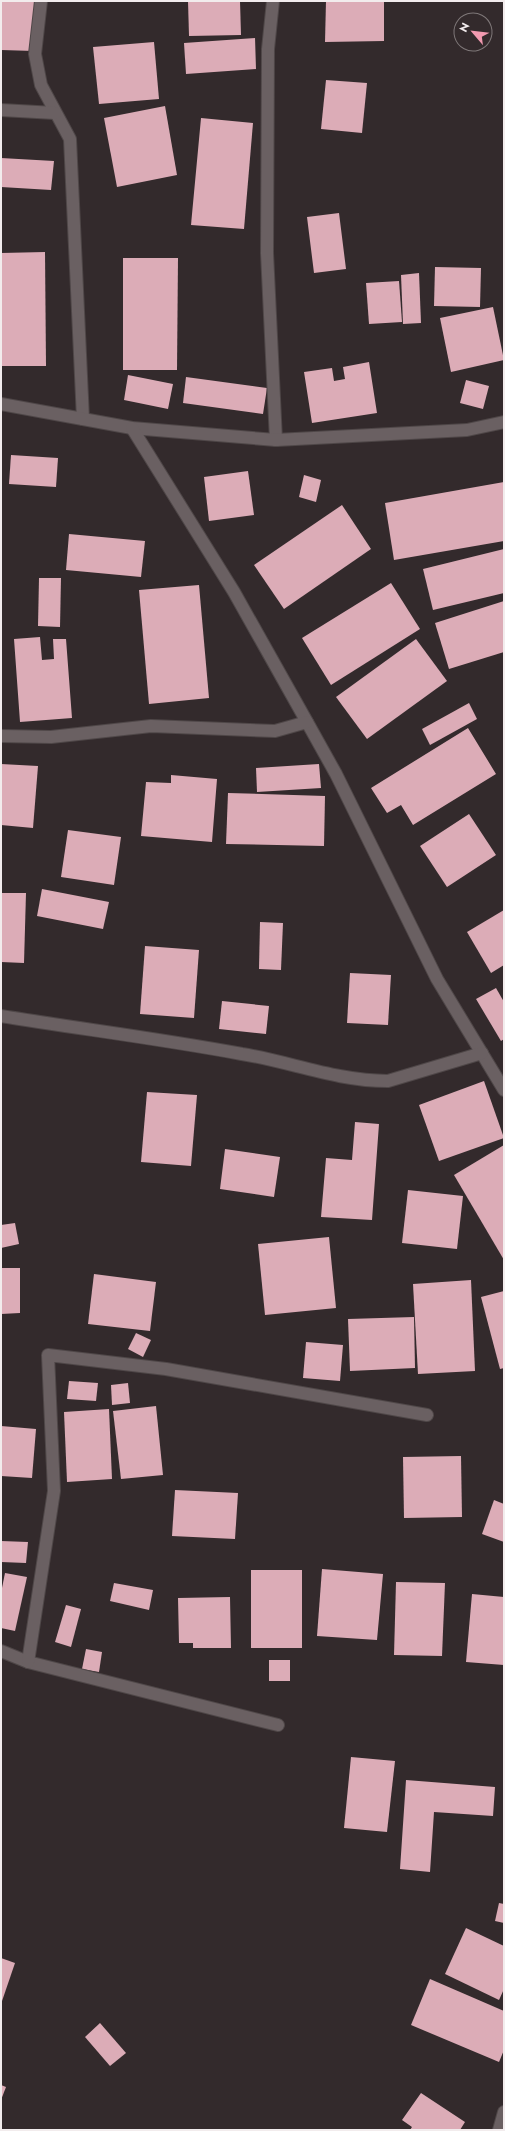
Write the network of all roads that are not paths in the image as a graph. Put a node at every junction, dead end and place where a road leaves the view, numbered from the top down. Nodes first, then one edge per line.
1 (41, 1) edge
2 (273, 1) edge
3 (1, 110) edge
4 (55, 113) junction
5 (1, 404) edge
6 (83, 419) junction
7 (504, 422) edge
8 (132, 428) junction
9 (276, 440) junction
10 (307, 722) junction
11 (1, 736) edge
12 (1, 1016) edge
13 (482, 1053) junction
14 (504, 1090) edge
15 (427, 1415) dead end
16 (1, 1651) edge
17 (28, 1662) junction
18 (278, 1725) dead end
19 (504, 2112) edge
20 (499, 2130) edge

1 - 4 street
2 - 9 street
3 - 4 street
4 - 6 street
5 - 6 street
6 - 8 street
7 - 9 street
8 - 9 street
8 - 10 street
10 - 11 street
10 - 13 street
12 - 13 street
13 - 14 street
15 - 17 street
16 - 17 street
17 - 18 street
19 - 20 street

